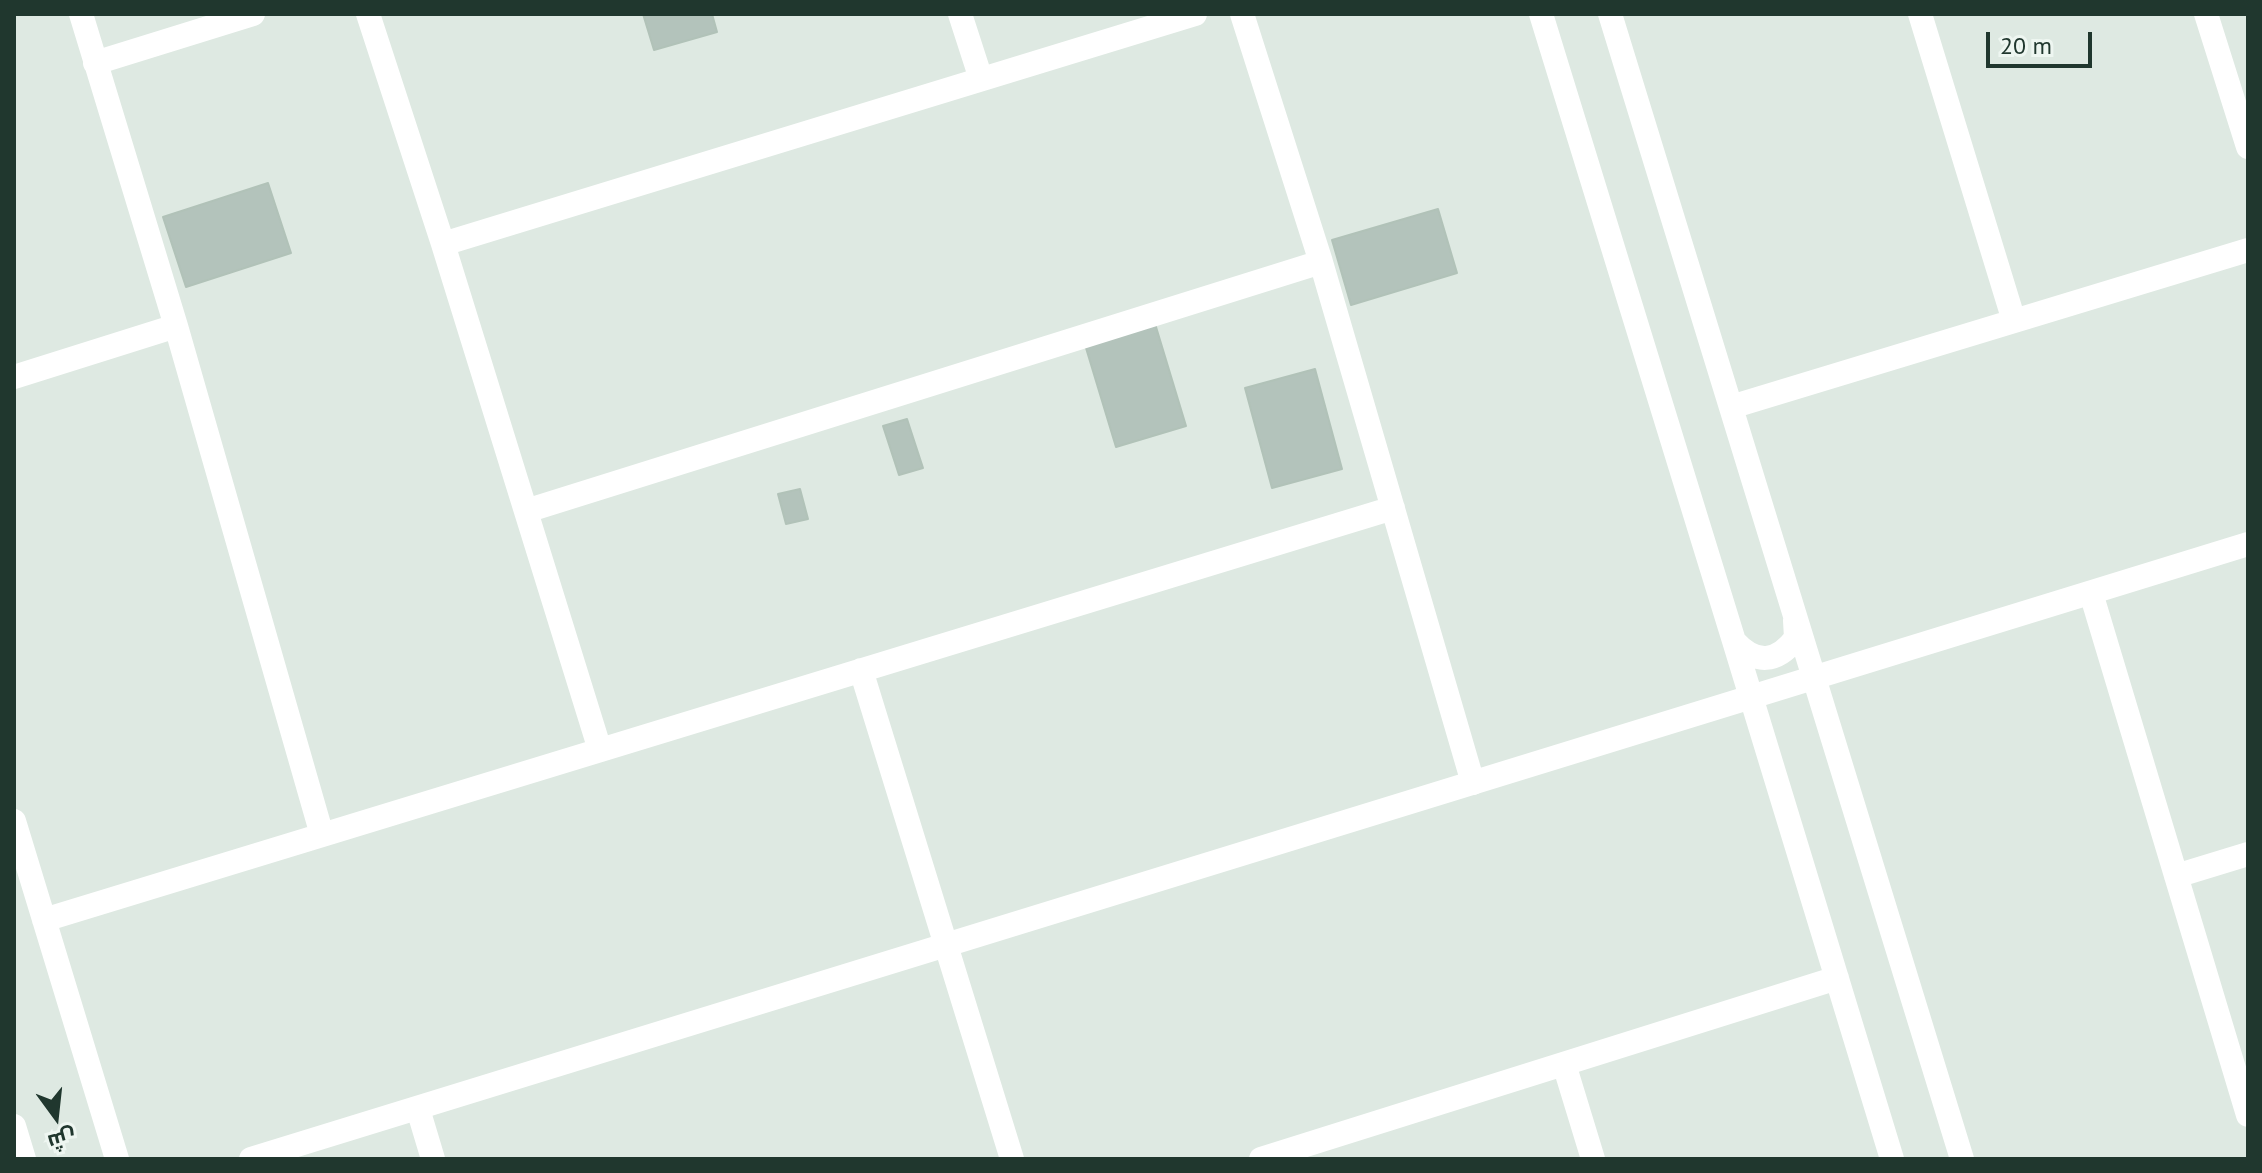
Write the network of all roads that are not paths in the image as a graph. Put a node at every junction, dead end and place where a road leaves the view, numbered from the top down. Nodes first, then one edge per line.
1 (81, 14) edge
2 (253, 14) edge
3 (368, 14) edge
4 (960, 14) edge
5 (1195, 14) edge
6 (1242, 14) edge
7 (1541, 14) edge
8 (1610, 14) edge
9 (1920, 14) edge
10 (2206, 14) edge
11 (95, 63) junction
12 (981, 79) junction
13 (2248, 147) edge
14 (443, 244) junction
15 (2248, 250) edge
16 (1321, 262) junction
17 (2014, 321) junction
18 (176, 326) junction
19 (14, 377) edge
20 (1731, 407) junction
21 (1393, 508) junction
22 (526, 511) junction
23 (2248, 544) edge
24 (2091, 593) junction
25 (1792, 609) junction
26 (1734, 641) junction
27 (1772, 657) junction
28 (861, 670) junction
29 (1813, 678) junction
30 (1788, 686) junction
31 (1751, 697) junction
32 (600, 750) junction
33 (1473, 783) junction
34 (14, 821) edge
35 (322, 835) junction
36 (2248, 854) edge
37 (2176, 876) junction
38 (44, 920) junction
39 (946, 945) junction
40 (1837, 978) junction
41 (1564, 1064) junction
42 (418, 1109) junction
43 (2248, 1115) edge
44 (14, 1126) edge
45 (1314, 1151) edge
46 (24, 1159) edge
47 (117, 1159) edge
48 (251, 1159) edge
49 (433, 1159) edge
50 (1012, 1159) edge
51 (1261, 1159) edge
52 (1593, 1159) edge
53 (1892, 1159) edge
54 (1962, 1159) edge

1 - 11 street
2 - 11 street
3 - 14 street
4 - 12 street
5 - 12 street
6 - 16 street
7 - 26 street
8 - 20 street
9 - 17 street
10 - 13 street
11 - 18 street
12 - 14 street
14 - 22 street
15 - 17 street
16 - 21 street
16 - 22 street
17 - 20 street
18 - 19 street
18 - 35 street
20 - 25 street
21 - 28 street
21 - 33 street
22 - 32 street
23 - 24 street
24 - 29 street
24 - 37 street
25 - 27 street
25 - 29 street
26 - 27 street
26 - 31 street
27 - 30 street
28 - 32 street
28 - 39 street
29 - 30 street
29 - 54 street
30 - 31 street
31 - 33 street
31 - 40 street
32 - 35 street
33 - 39 street
34 - 38 street
35 - 38 street
36 - 37 street
37 - 43 street
38 - 47 street
39 - 42 street
39 - 50 street
40 - 41 street
40 - 53 street
41 - 45 street
41 - 52 street
42 - 48 street
42 - 49 street
44 - 46 street
45 - 51 street

